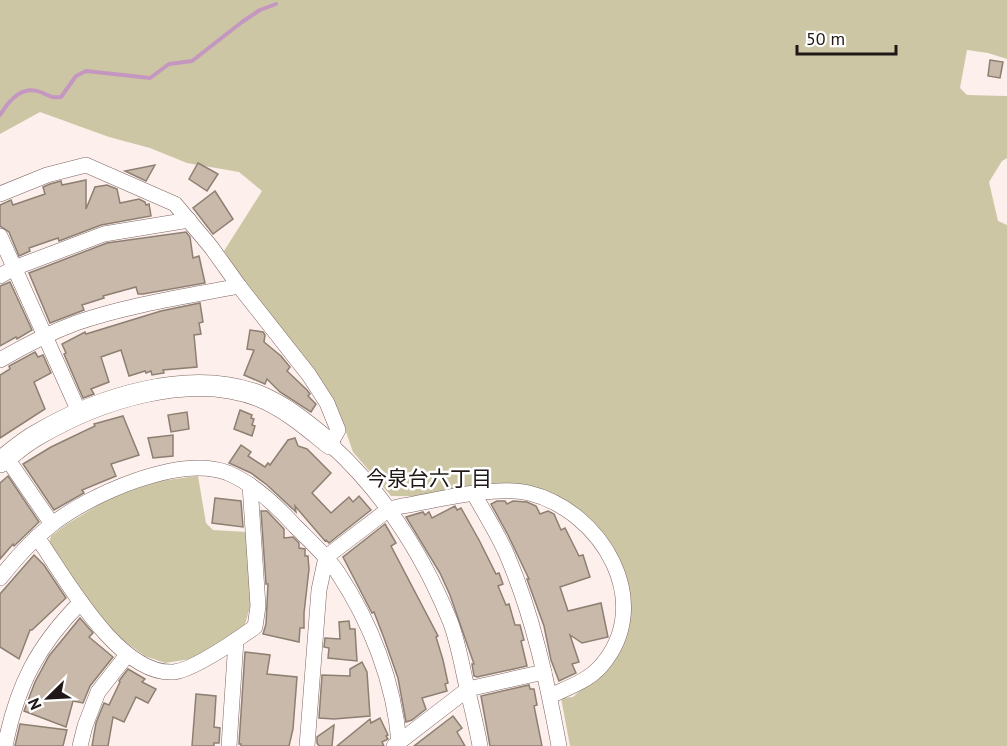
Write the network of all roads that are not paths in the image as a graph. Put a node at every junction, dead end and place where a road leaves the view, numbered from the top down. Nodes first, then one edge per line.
1 (0, 194) edge
2 (189, 220) junction
3 (0, 236) edge
4 (14, 268) junction
5 (0, 276) edge
6 (239, 286) junction
7 (45, 336) junction
8 (0, 360) edge
9 (80, 414) junction
10 (330, 444) junction
11 (3, 460) edge
12 (250, 485) junction
13 (474, 494) junction
14 (389, 509) junction
15 (52, 524) junction
16 (37, 537) junction
17 (326, 557) junction
18 (0, 578) edge
19 (81, 602) junction
20 (236, 640) junction
21 (127, 655) junction
22 (544, 672) junction
23 (468, 689) junction
24 (550, 696) junction
25 (396, 744) edge
26 (5, 746) edge
27 (80, 746) edge
28 (229, 746) edge
29 (307, 746) edge
30 (480, 746) edge
31 (559, 746) edge

1 - 2 street
2 - 4 street
2 - 6 street
3 - 4 street
4 - 5 street
4 - 7 street
6 - 7 street
6 - 10 street
7 - 8 street
7 - 9 street
9 - 10 street
9 - 11 street
10 - 14 street
11 - 15 street
12 - 15 street
12 - 17 street
12 - 20 street
13 - 14 street
13 - 22 street
13 - 24 street
14 - 17 street
14 - 23 street
15 - 16 street
16 - 18 street
16 - 19 street
17 - 25 street
17 - 29 street
19 - 21 street
19 - 26 street
20 - 21 street
20 - 28 street
21 - 27 street
22 - 23 street
22 - 24 street
23 - 25 street
23 - 30 street
24 - 31 street

